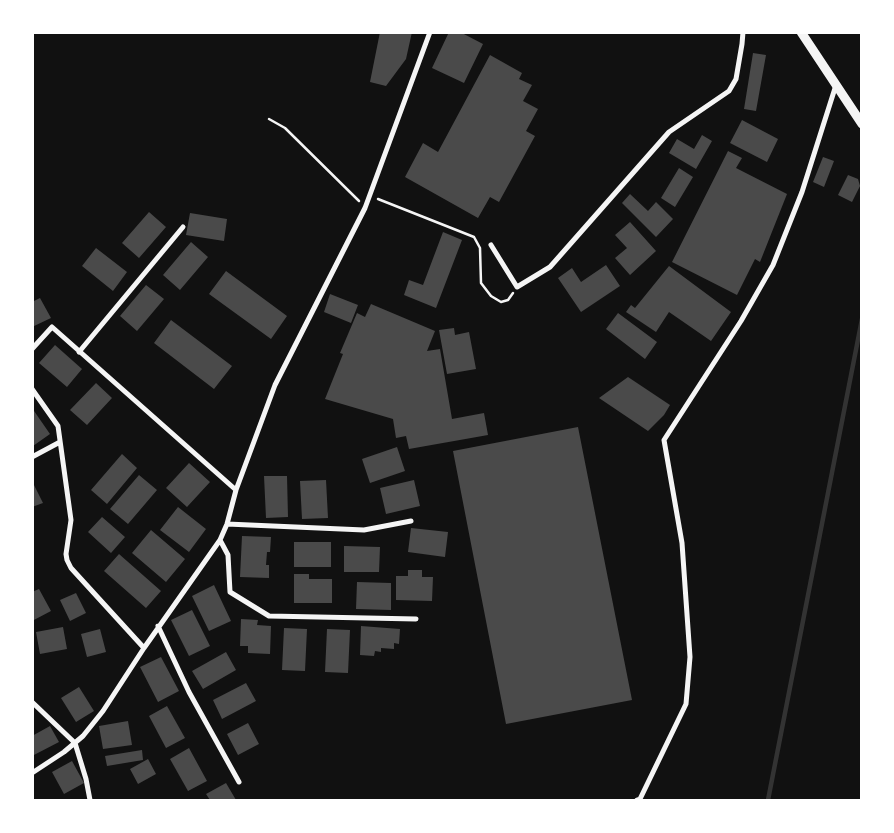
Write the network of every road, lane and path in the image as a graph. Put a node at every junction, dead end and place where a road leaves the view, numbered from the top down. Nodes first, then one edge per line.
1 (430, 32) edge
2 (743, 32) edge
3 (801, 32) edge
4 (836, 85) junction
5 (269, 119) dead end
6 (862, 124) edge
7 (370, 196) junction
8 (365, 208) junction
9 (183, 227) dead end
10 (491, 245) dead end
11 (517, 287) junction
12 (32, 349) edge
13 (79, 352) junction
14 (32, 389) edge
15 (60, 442) junction
16 (32, 457) edge
17 (236, 490) junction
18 (411, 521) dead end
19 (227, 524) junction
20 (220, 540) junction
21 (416, 618) dead end
22 (158, 626) junction
23 (144, 648) junction
24 (32, 702) edge
25 (75, 743) junction
26 (32, 773) edge
27 (239, 782) dead end
28 (90, 800) edge
29 (637, 800) edge

1 - 7 street
2 - 11 street
3 - 4 street
4 - 6 street
4 - 29 street
5 - 8 path
7 - 8 street
7 - 11 path
8 - 17 street
9 - 13 street
10 - 11 street
12 - 13 street
13 - 17 street
14 - 15 street
15 - 16 street
15 - 23 street
17 - 19 street
18 - 19 street
19 - 20 street
20 - 21 street
20 - 22 street
22 - 23 street
22 - 27 street
23 - 25 street
24 - 25 street
25 - 26 street
25 - 28 street

